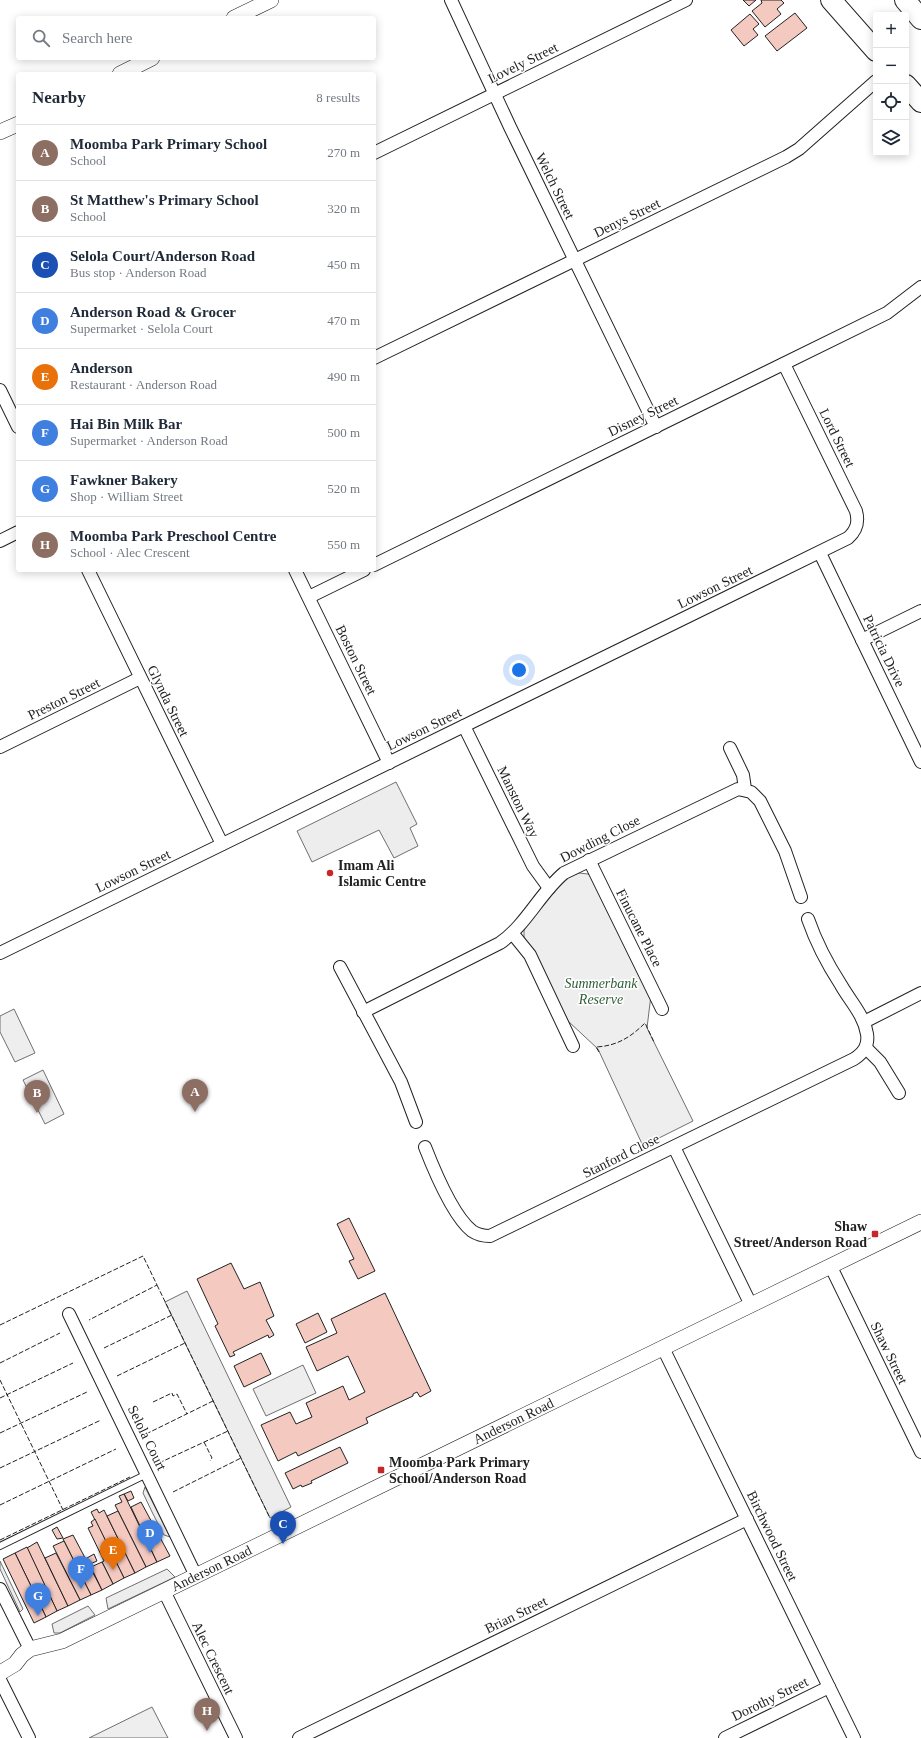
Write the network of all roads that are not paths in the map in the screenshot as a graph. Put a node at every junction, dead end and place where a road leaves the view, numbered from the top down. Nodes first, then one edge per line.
1 (271, 0) edge
2 (451, 0) edge
3 (686, 0) edge
4 (831, 0) edge
5 (905, 0) edge
6 (238, 16) edge
7 (921, 18) edge
8 (873, 48) edge
9 (148, 60) edge
10 (124, 72) edge
11 (873, 84) edge
12 (909, 88) edge
13 (495, 94) junction
14 (921, 102) edge
15 (16, 125) edge
16 (0, 132) edge
17 (376, 152) edge
18 (575, 260) junction
19 (921, 287) edge
20 (376, 357) edge
21 (784, 364) junction
22 (0, 390) edge
23 (16, 423) edge
24 (656, 427) junction
25 (856, 527) joint
26 (16, 533) edge
27 (0, 541) edge
28 (820, 553) junction
29 (376, 564) edge
30 (89, 572) edge
31 (296, 572) edge
32 (360, 572) edge
33 (309, 597) junction
34 (921, 611) edge
35 (862, 640) junction
36 (140, 678) junction
37 (464, 726) junction
38 (0, 747) edge
39 (730, 748) dead end
40 (921, 762) edge
41 (389, 763) junction
42 (745, 789) junction
43 (222, 844) junction
44 (589, 860) junction
45 (549, 888) junction
46 (801, 897) dead end
47 (808, 919) dead end
48 (513, 934) junction
49 (0, 953) edge
50 (340, 967) dead end
51 (921, 993) edge
52 (662, 1009) dead end
53 (363, 1012) junction
54 (864, 1022) junction
55 (574, 1046) dead end
56 (866, 1048) junction
57 (899, 1093) dead end
58 (416, 1122) dead end
59 (425, 1147) dead end
60 (674, 1147) junction
61 (921, 1222) edge
62 (831, 1267) junction
63 (751, 1305) junction
64 (69, 1314) dead end
65 (663, 1348) junction
66 (921, 1452) edge
67 (147, 1474) junction
68 (747, 1519) junction
69 (0, 1546) edge
70 (196, 1576) junction
71 (0, 1589) edge
72 (164, 1591) junction
73 (30, 1649) junction
74 (0, 1673) edge
75 (0, 1680) edge
76 (829, 1687) junction
77 (29, 1738) edge
78 (236, 1738) edge
79 (299, 1738) edge
80 (725, 1738) edge
81 (854, 1738) edge

1 - 6 street
2 - 13 street, Welch Street
3 - 13 street, Lovely Street
4 - 8 highway
5 - 7 highway
9 - 10 street
11 - 18 street, Denys Street
12 - 14 highway
13 - 17 street, Lovely Street
13 - 18 street, Welch Street
15 - 16 street
18 - 20 street, Denys Street
18 - 24 street, Welch Street
19 - 21 street, Disney Street
21 - 24 street, Disney Street
21 - 25 street, Lord Street
22 - 23 street
24 - 29 street, Disney Street
25 - 28 street, Lowson Street
26 - 27 street
28 - 35 street, Patricia Drive
28 - 37 street, Lowson Street
30 - 36 street, Glynda Street
31 - 33 street, Boston Street
32 - 33 street
33 - 41 street, Boston Street
34 - 35 street
35 - 40 street, Patricia Drive
36 - 38 street, Preston Street
36 - 43 street, Glynda Street
37 - 41 street, Lowson Street
37 - 45 street, Manston Way
39 - 42 street
41 - 43 street, Lowson Street
42 - 44 street, Dowding Close
42 - 46 street
43 - 49 street, Lowson Street
44 - 45 street, Dowding Close
44 - 52 street, Finucane Place
45 - 48 street, Dowding Close
47 - 54 street
48 - 53 street, Dowding Close
48 - 55 street
50 - 53 street
51 - 54 street
53 - 58 street
54 - 56 street
56 - 57 street
56 - 60 street, Stanford Close
59 - 60 street, Stanford Close
60 - 63 street
61 - 62 street, Anderson Road
62 - 63 street, Anderson Road
62 - 66 street, Shaw Street
63 - 65 street, Anderson Road
64 - 67 street, Selola Court
65 - 68 street, Birchwood Street
65 - 70 street, Anderson Road
67 - 69 lane
67 - 70 street, Selola Court
68 - 76 street, Birchwood Street
68 - 79 street, Brian Street
70 - 72 street, Anderson Road
71 - 73 street
72 - 73 street, Anderson Road
72 - 78 street, Alec Crescent
73 - 74 street
75 - 77 street
76 - 80 street, Dorothy Street
76 - 81 street, Birchwood Street

